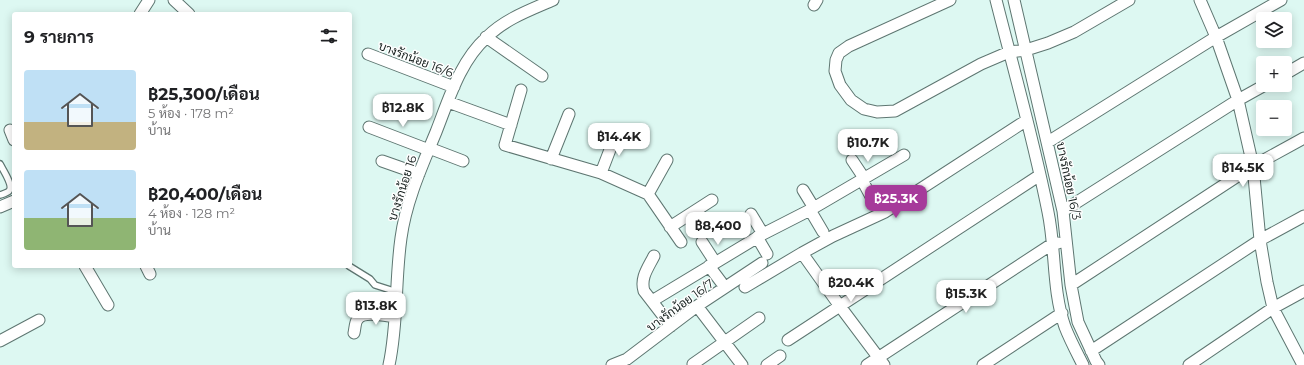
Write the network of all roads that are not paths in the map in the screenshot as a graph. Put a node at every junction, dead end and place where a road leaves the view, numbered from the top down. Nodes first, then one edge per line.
1 (149, 0) edge
2 (174, 0) edge
3 (553, 0) edge
4 (950, 0) edge
5 (996, 0) edge
6 (1014, 0) edge
7 (1129, 0) edge
8 (1200, 0) edge
9 (1281, 0) edge
10 (141, 12) edge
11 (187, 12) edge
12 (1216, 36) junction
13 (486, 37) junction
14 (1026, 50) junction
15 (1009, 52) junction
16 (368, 54) dead end
17 (1304, 63) edge
18 (1292, 70) edge
19 (542, 76) dead end
20 (454, 87) junction
21 (521, 90) dead end
22 (1256, 90) edge
23 (1238, 100) junction
24 (448, 102) junction
25 (569, 114) dead end
26 (1027, 120) junction
27 (511, 125) junction
28 (369, 127) dead end
29 (616, 134) dead end
30 (1304, 138) edge
31 (1048, 142) junction
32 (429, 149) junction
33 (904, 154) dead end
34 (551, 159) junction
35 (667, 160) dead end
36 (852, 160) dead end
37 (382, 161) dead end
38 (462, 161) dead end
39 (0, 164) edge
40 (1253, 166) junction
41 (601, 173) junction
42 (419, 174) junction
43 (1040, 175) junction
44 (863, 179) junction
45 (803, 190) dead end
46 (648, 194) junction
47 (0, 195) edge
48 (712, 200) dead end
49 (12, 202) edge
50 (875, 204) dead end
51 (0, 207) edge
52 (812, 209) junction
53 (1063, 211) junction
54 (751, 214) dead end
55 (1304, 216) edge
56 (670, 227) junction
57 (823, 232) dead end
58 (760, 236) junction
59 (1260, 240) junction
60 (1067, 241) junction
61 (681, 242) dead end
62 (702, 242) dead end
63 (1052, 244) junction
64 (802, 252) junction
65 (654, 256) dead end
66 (712, 264) junction
67 (86, 268) edge
68 (352, 268) edge
69 (721, 282) dead end
70 (1071, 285) junction
71 (745, 287) dead end
72 (1304, 291) edge
73 (397, 292) junction
74 (652, 301) junction
75 (108, 305) dead end
76 (839, 305) junction
77 (697, 306) junction
78 (1273, 308) junction
79 (1062, 313) junction
80 (395, 317) junction
81 (759, 318) dead end
82 (39, 320) dead end
83 (671, 326) junction
84 (354, 333) dead end
85 (788, 340) dead end
86 (0, 341) edge
87 (725, 342) junction
88 (1091, 351) junction
89 (780, 356) dead end
90 (881, 361) edge
91 (693, 364) dead end
92 (389, 365) edge
93 (612, 365) edge
94 (742, 365) edge
95 (767, 365) edge
96 (867, 365) edge
97 (983, 365) edge
98 (1083, 365) edge
99 (1099, 365) edge
100 (1189, 365) edge
101 (1303, 365) edge

1 - 10 street
2 - 11 street
3 - 13 street, บางรักน้อย 16
4 - 15 street
5 - 15 street
6 - 14 street, บางรักน้อย 16/3
7 - 14 street
8 - 12 street
9 - 12 street
12 - 23 street
12 - 31 street
13 - 19 street
13 - 20 street, บางรักน้อย 16
14 - 15 street
14 - 31 street, บางรักน้อย 16/3
15 - 26 street
16 - 20 street, บางรักน้อย 16/6
17 - 18 street
20 - 24 street, บางรักน้อย 16
21 - 27 street
22 - 23 street
23 - 40 street
23 - 53 street
24 - 27 street
24 - 32 street, บางรักน้อย 16
25 - 34 street
26 - 43 street
26 - 64 street
27 - 34 street
28 - 32 street
29 - 41 street
30 - 40 street
31 - 53 street, บางรักน้อย 16/3
32 - 38 street
32 - 42 street, บางรักน้อย 16
33 - 44 street
34 - 41 street
35 - 46 street
36 - 44 street
37 - 42 street
39 - 47 lane
40 - 59 street
40 - 70 street
41 - 46 street
42 - 73 street, บางรักน้อย 16
43 - 63 street
43 - 76 street
44 - 50 street
44 - 52 street
45 - 52 street
46 - 56 street
48 - 56 street
49 - 51 street
52 - 57 street
52 - 58 street
53 - 60 street, บางรักน้อย 16/3
54 - 58 street
55 - 59 street
56 - 61 street
58 - 66 street
58 - 77 street, บางรักน้อย 16/7
59 - 78 street
59 - 88 street
60 - 63 street
60 - 70 street, บางรักน้อย 16/3
62 - 66 street
63 - 79 street
63 - 90 street
64 - 71 street
64 - 76 street
65 - 74 street
66 - 69 street
66 - 74 street
67 - 75 street
68 - 73 lane
70 - 88 street, บางรักน้อย 16/3
72 - 78 street
73 - 80 street, บางรักน้อย 16
74 - 83 street
76 - 85 street
76 - 90 street
77 - 83 street, บางรักน้อย 16/7
77 - 87 street
78 - 100 street
78 - 101 street
79 - 97 street
79 - 98 street
80 - 84 street
80 - 92 street, บางรักน้อย 16
81 - 87 street
82 - 86 street
83 - 93 street, บางรักน้อย 16/7
87 - 91 street
87 - 94 street
88 - 99 street, บางรักน้อย 16/3
89 - 95 street
90 - 96 street

